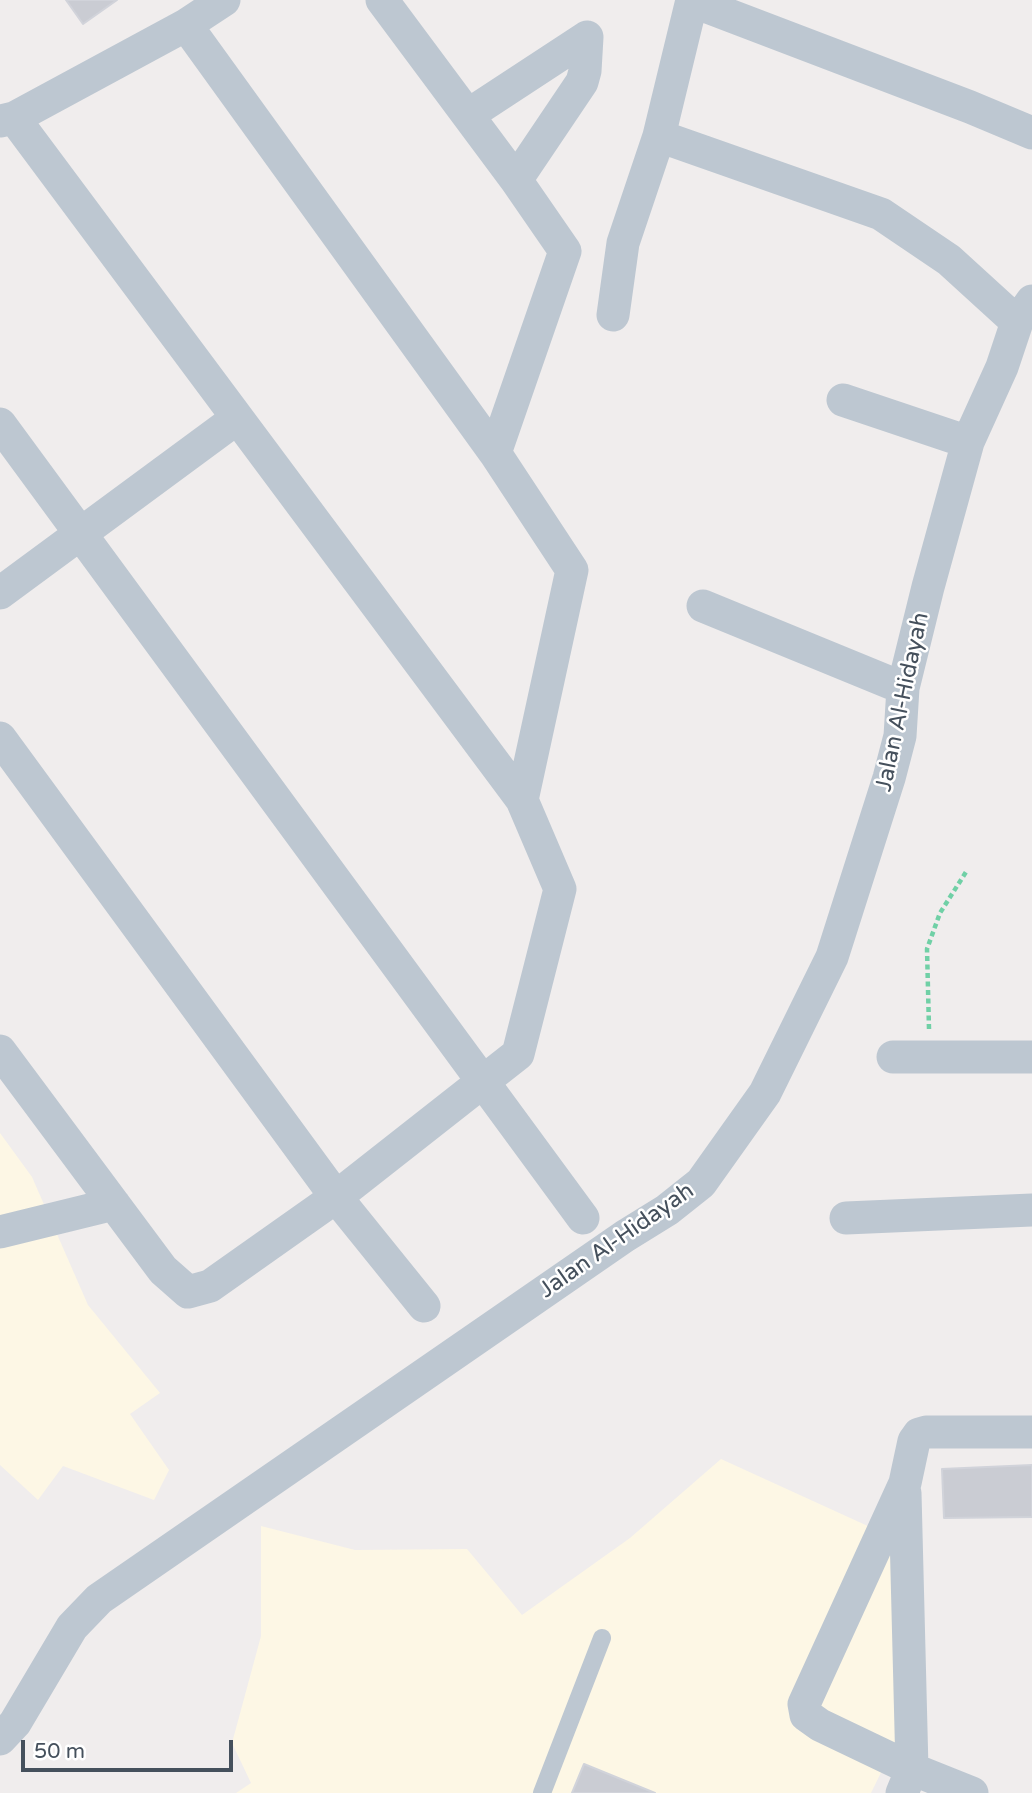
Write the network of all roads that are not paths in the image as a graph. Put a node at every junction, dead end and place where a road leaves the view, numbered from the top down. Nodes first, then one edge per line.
1 (224, 0) edge
2 (382, 0) edge
3 (692, 0) edge
4 (186, 25) junction
5 (468, 115) junction
6 (7, 120) edge
7 (1032, 133) edge
8 (659, 136) junction
9 (516, 180) junction
10 (1025, 311) edge
11 (613, 315) dead end
12 (843, 400) dead end
13 (236, 419) junction
14 (0, 424) edge
15 (968, 442) junction
16 (495, 453) junction
17 (81, 534) junction
18 (0, 593) edge
19 (703, 606) dead end
20 (903, 688) junction
21 (0, 738) edge
22 (522, 800) junction
23 (0, 1051) edge
24 (893, 1057) dead end
25 (1032, 1057) edge
26 (484, 1081) junction
27 (337, 1197) junction
28 (114, 1204) junction
29 (1032, 1210) edge
30 (583, 1218) dead end
31 (846, 1218) dead end
32 (0, 1232) edge
33 (424, 1306) dead end
34 (1032, 1432) edge
35 (905, 1483) junction
36 (602, 1638) dead end
37 (0, 1739) edge
38 (907, 1781) edge
39 (542, 1793) edge
40 (972, 1793) edge

1 - 4 street
2 - 5 street
3 - 7 street
3 - 8 street
4 - 6 street
4 - 16 street
5 - 9 street
5 - 9 street
6 - 13 street
8 - 10 street
8 - 11 street
9 - 16 street
10 - 15 street, Jalan Al-Hidayah
12 - 15 street
13 - 17 street
13 - 22 street
14 - 17 street
15 - 20 street, Jalan Al-Hidayah
16 - 22 street
17 - 18 street
17 - 26 street
19 - 20 street
20 - 37 street, Jalan Al-Hidayah
21 - 27 street
22 - 26 street
23 - 28 street
24 - 25 street
26 - 27 street
26 - 30 street
27 - 28 street
27 - 33 street
28 - 32 street
29 - 31 street
34 - 35 street
35 - 38 street
35 - 38 street
36 - 39 lane
38 - 40 street

